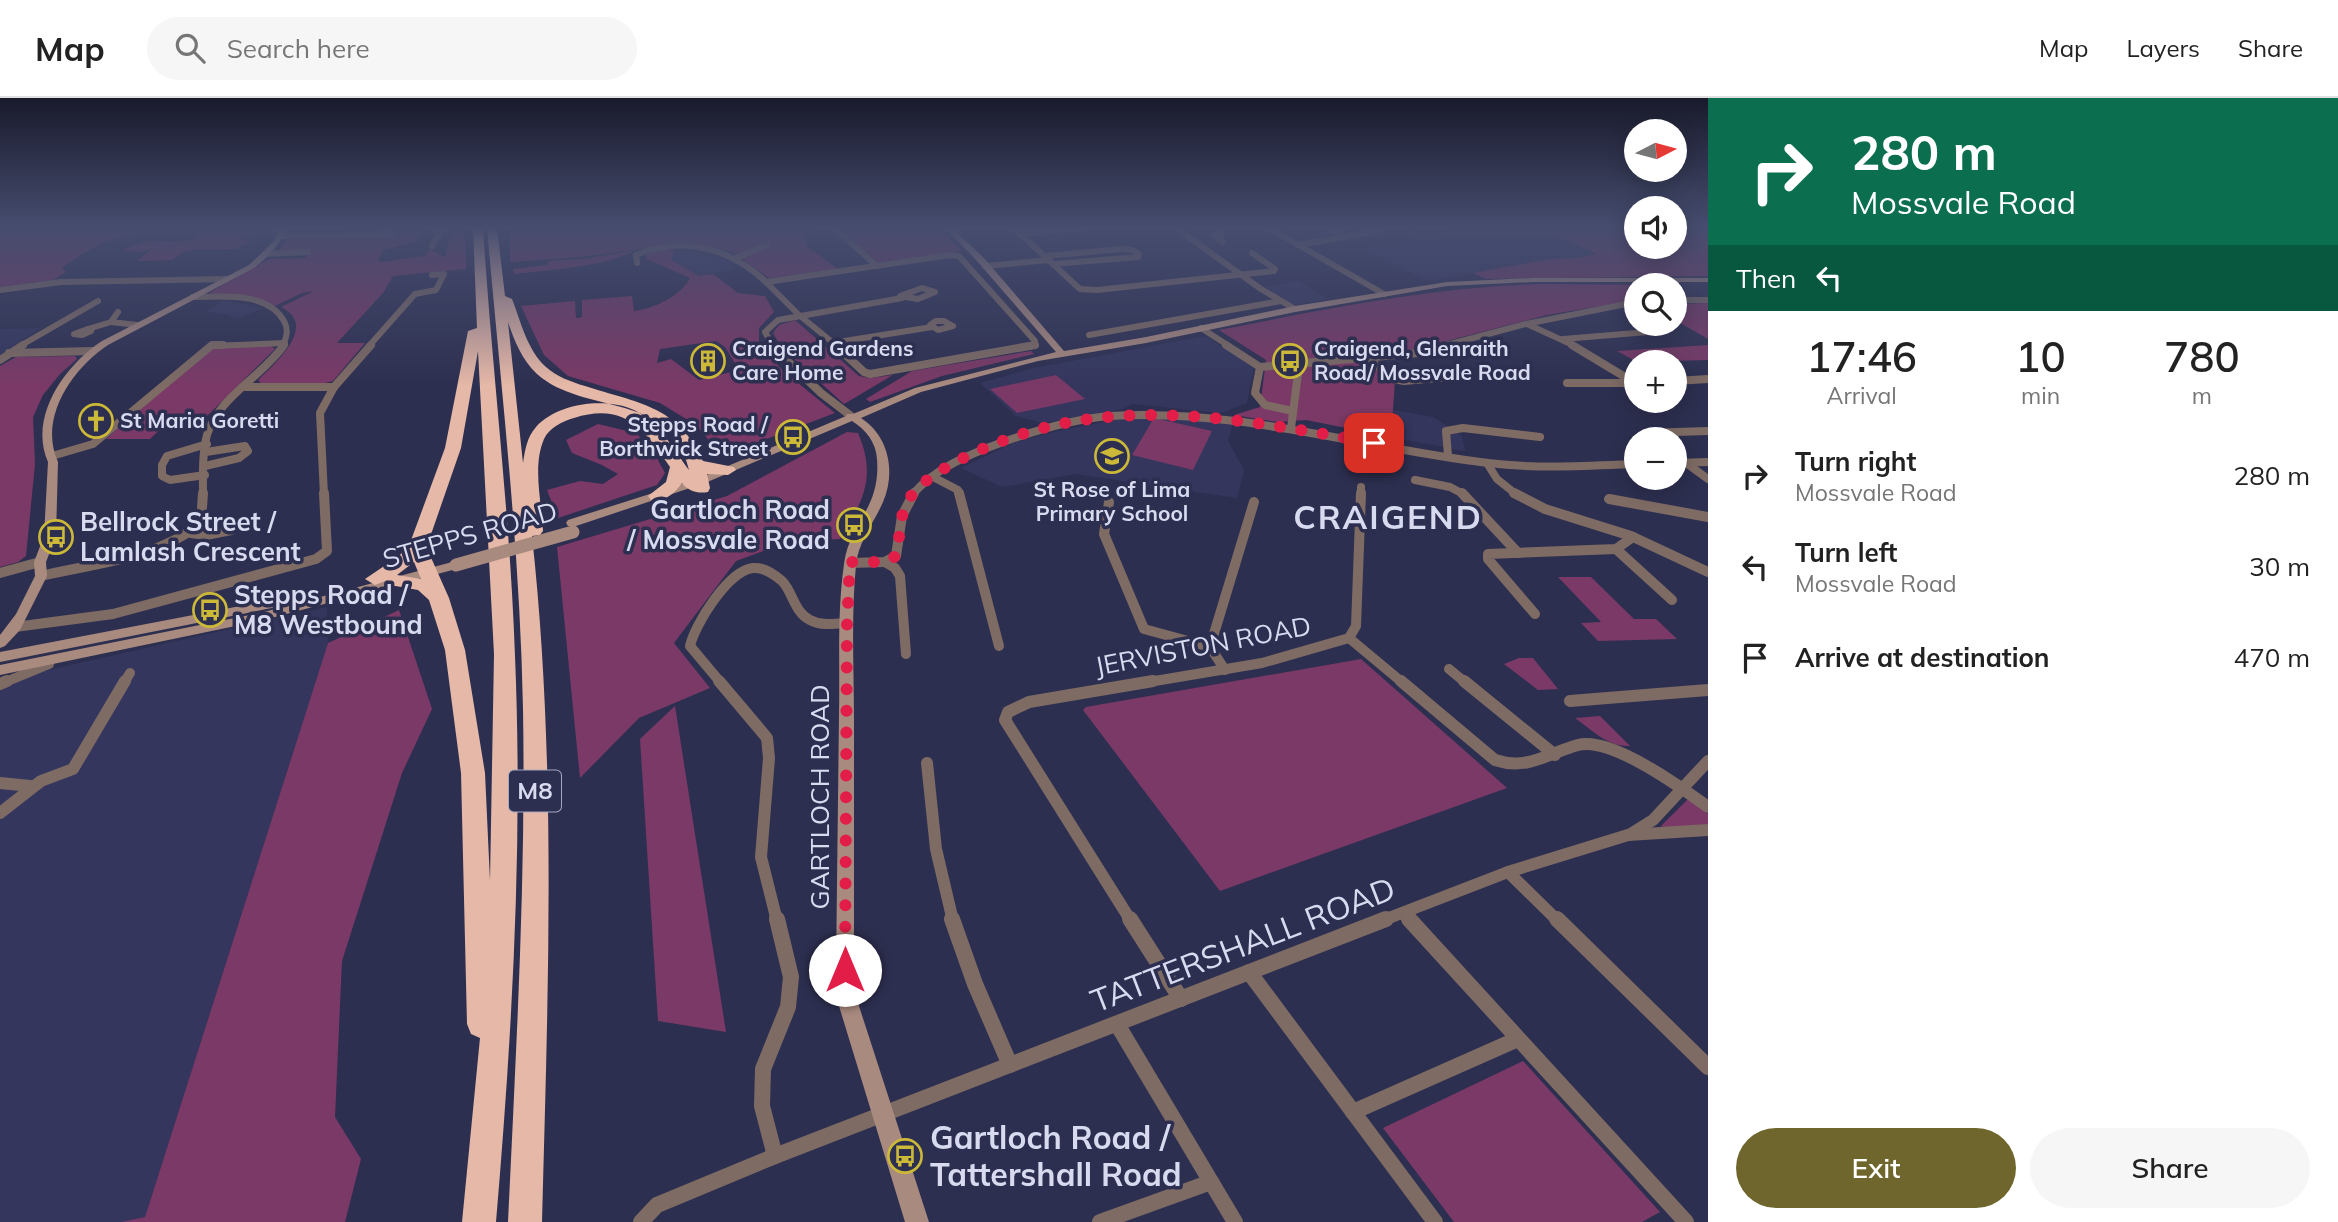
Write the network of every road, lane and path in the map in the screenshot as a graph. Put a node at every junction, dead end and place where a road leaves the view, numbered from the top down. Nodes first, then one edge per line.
1 (147, 280) edge
2 (224, 280) edge
3 (441, 280) edge
4 (487, 280) edge
5 (488, 280) edge
6 (488, 280) edge
7 (489, 280) edge
8 (775, 280) edge
9 (981, 280) edge
10 (998, 280) edge
11 (1071, 280) edge
12 (1188, 280) edge
13 (1248, 280) edge
14 (1360, 280) edge
15 (1607, 280) edge
16 (764, 282) joint
17 (0, 290) edge
18 (1384, 294) junction
19 (193, 297) junction
20 (902, 298) junction
21 (1687, 300) edge
22 (1708, 300) edge
23 (98, 301) dead end
24 (1280, 301) junction
25 (1624, 304) edge
26 (1295, 309) junction
27 (118, 312) dead end
28 (799, 315) junction
29 (111, 322) junction
30 (1526, 324) junction
31 (137, 325) junction
32 (932, 327) dead end
33 (1201, 328) junction
34 (88, 330) dead end
35 (1624, 334) edge
36 (1089, 335) dead end
37 (1563, 339) junction
38 (285, 343) junction
39 (832, 343) junction
40 (93, 352) junction
41 (9, 353) junction
42 (1063, 355) junction
43 (1369, 359) junction
44 (0, 360) edge
45 (1290, 365) junction
46 (1260, 367) junction
47 (1459, 376) dead end
48 (1624, 376) edge
49 (1708, 379) edge
50 (1687, 380) edge
51 (1567, 383) dead end
52 (1624, 383) edge
53 (243, 387) junction
54 (334, 387) junction
55 (1293, 411) junction
56 (854, 419) junction
57 (1291, 428) junction
58 (1708, 431) edge
59 (1687, 432) edge
60 (1540, 437) dead end
61 (206, 448) junction
62 (52, 456) junction
63 (1448, 456) junction
64 (1708, 462) edge
65 (1487, 463) junction
66 (1687, 463) edge
67 (696, 464) junction
68 (1687, 464) edge
69 (1624, 465) edge
70 (678, 467) junction
71 (205, 470) junction
72 (728, 470) junction
73 (933, 477) junction
74 (1708, 479) edge
75 (1415, 480) dead end
76 (698, 485) junction
77 (1361, 487) dead end
78 (657, 496) junction
79 (1609, 499) dead end
80 (1109, 502) dead end
81 (1254, 502) dead end
82 (1708, 517) edge
83 (573, 527) junction
84 (231, 530) dead end
85 (191, 533) junction
86 (1633, 537) junction
87 (419, 543) junction
88 (1616, 549) junction
89 (1518, 552) junction
90 (40, 562) junction
91 (850, 562) junction
92 (885, 562) junction
93 (1708, 572) edge
94 (0, 573) edge
95 (41, 576) junction
96 (375, 579) junction
97 (431, 579) junction
98 (397, 581) junction
99 (528, 591) junction
100 (1672, 600) dead end
101 (1535, 614) dead end
102 (847, 624) junction
103 (15, 627) junction
104 (1349, 638) junction
105 (0, 643) edge
106 (999, 646) dead end
107 (1210, 647) junction
108 (905, 654) dead end
109 (69, 658) junction
110 (3, 665) edge
111 (1449, 669) dead end
112 (1225, 670) junction
113 (130, 673) dead end
114 (0, 684) edge
115 (1708, 690) edge
116 (1570, 701) dead end
117 (1556, 755) junction
118 (1708, 761) edge
119 (927, 763) dead end
120 (0, 783) edge
121 (30, 786) junction
122 (1684, 788) junction
123 (1708, 807) edge
124 (0, 813) edge
125 (1708, 830) edge
126 (1628, 835) junction
127 (1508, 872) junction
128 (1403, 913) junction
129 (1249, 972) junction
130 (1181, 999) junction
131 (1117, 1024) junction
132 (1518, 1039) junction
133 (1010, 1065) junction
134 (1708, 1067) edge
135 (1353, 1112) junction
136 (881, 1115) junction
137 (486, 1145) junction
138 (775, 1156) junction
139 (1211, 1182) junction
140 (479, 1222) edge
141 (526, 1222) edge
142 (641, 1222) edge
143 (916, 1222) edge
144 (1100, 1222) edge
145 (1235, 1222) edge
146 (1435, 1222) edge
147 (1686, 1222) edge

1 - 17 street
2 - 19 main road
3 - 54 street
4 - 87 highway
5 - 99 highway, M8
6 - 137 highway, M8
7 - 67 highway
8 - 16 street
9 - 39 street
10 - 42 main road
11 - 12 street
13 - 24 street
14 - 18 street
15 - 18 main road
16 - 28 street
18 - 26 main road
19 - 31 main road
19 - 38 street
20 - 20 street
20 - 28 street
21 - 22 street
23 - 41 street
24 - 26 street
24 - 36 street
25 - 30 street
26 - 33 main road
27 - 29 street
28 - 39 street
28 - 56 street
29 - 31 street
29 - 34 street
30 - 37 street
30 - 43 street
31 - 40 main road
32 - 39 street
33 - 42 main road
33 - 46 street
35 - 37 street
37 - 48 street
38 - 53 street
38 - 62 street
40 - 41 street
40 - 62 main road
41 - 44 street
42 - 56 main road
43 - 45 street
43 - 47 street
45 - 46 street
45 - 55 street
46 - 55 street
49 - 50 street
51 - 52 street
53 - 54 street
53 - 61 street
54 - 103 street
55 - 57 street
56 - 72 main road, STEPPS ROAD
56 - 76 main road, STEPPS ROAD
56 - 91 main road, GARTLOCH ROAD
57 - 63 street
57 - 73 street
58 - 59 street
60 - 63 street
61 - 71 street
61 - 71 street
61 - 71 street
62 - 90 main road
63 - 65 street
64 - 66 street
65 - 69 street
65 - 86 street
67 - 72 highway
67 - 76 highway
68 - 74 street
70 - 76 highway
70 - 78 highway
70 - 99 highway
71 - 85 street
72 - 76 main road, STEPPS ROAD
73 - 92 street
73 - 106 street
75 - 89 street
76 - 78 main road, STEPPS ROAD
76 - 83 main road, STEPPS ROAD
77 - 104 street, JERVISTON ROAD
78 - 83 main road, STEPPS ROAD
79 - 82 street
80 - 107 street
81 - 107 street
83 - 97 main road, STEPPS ROAD, bridge
84 - 85 street
85 - 95 street
86 - 88 street
86 - 93 street
87 - 96 highway
87 - 97 highway
88 - 89 street
88 - 100 street
89 - 101 street
90 - 94 street
90 - 95 main road
91 - 92 street
91 - 102 main road, GARTLOCH ROAD
92 - 108 street
95 - 103 main road
96 - 97 main road, STEPPS ROAD
96 - 110 main road, STEPPS ROAD
97 - 98 main road, STEPPS ROAD
97 - 98 highway
97 - 137 highway
98 - 109 main road, STEPPS ROAD
99 - 141 highway, M8
102 - 136 main road, GARTLOCH ROAD
102 - 138 street
103 - 105 main road
103 - 110 main road
104 - 112 street, JERVISTON ROAD
104 - 117 street
107 - 112 street
109 - 110 main road, STEPPS ROAD
109 - 114 street
111 - 117 street
112 - 130 street, JERVISTON ROAD
113 - 121 street
115 - 116 street
117 - 122 street
118 - 122 street
119 - 133 street
120 - 121 street
121 - 124 street
122 - 123 street
122 - 126 street
125 - 126 street
126 - 127 street, TATTERSHALL ROAD
127 - 128 street, TATTERSHALL ROAD
127 - 134 street
128 - 129 street, TATTERSHALL ROAD
128 - 132 street
129 - 130 street, TATTERSHALL ROAD
129 - 135 street
130 - 131 street, TATTERSHALL ROAD
131 - 133 street, TATTERSHALL ROAD
131 - 139 street
132 - 135 street
132 - 147 street
133 - 136 street, TATTERSHALL ROAD
135 - 146 street
136 - 138 street, TATTERSHALL ROAD
136 - 143 main road, GARTLOCH ROAD
137 - 140 highway, M8
138 - 142 street, TATTERSHALL ROAD
139 - 144 street
139 - 145 street

